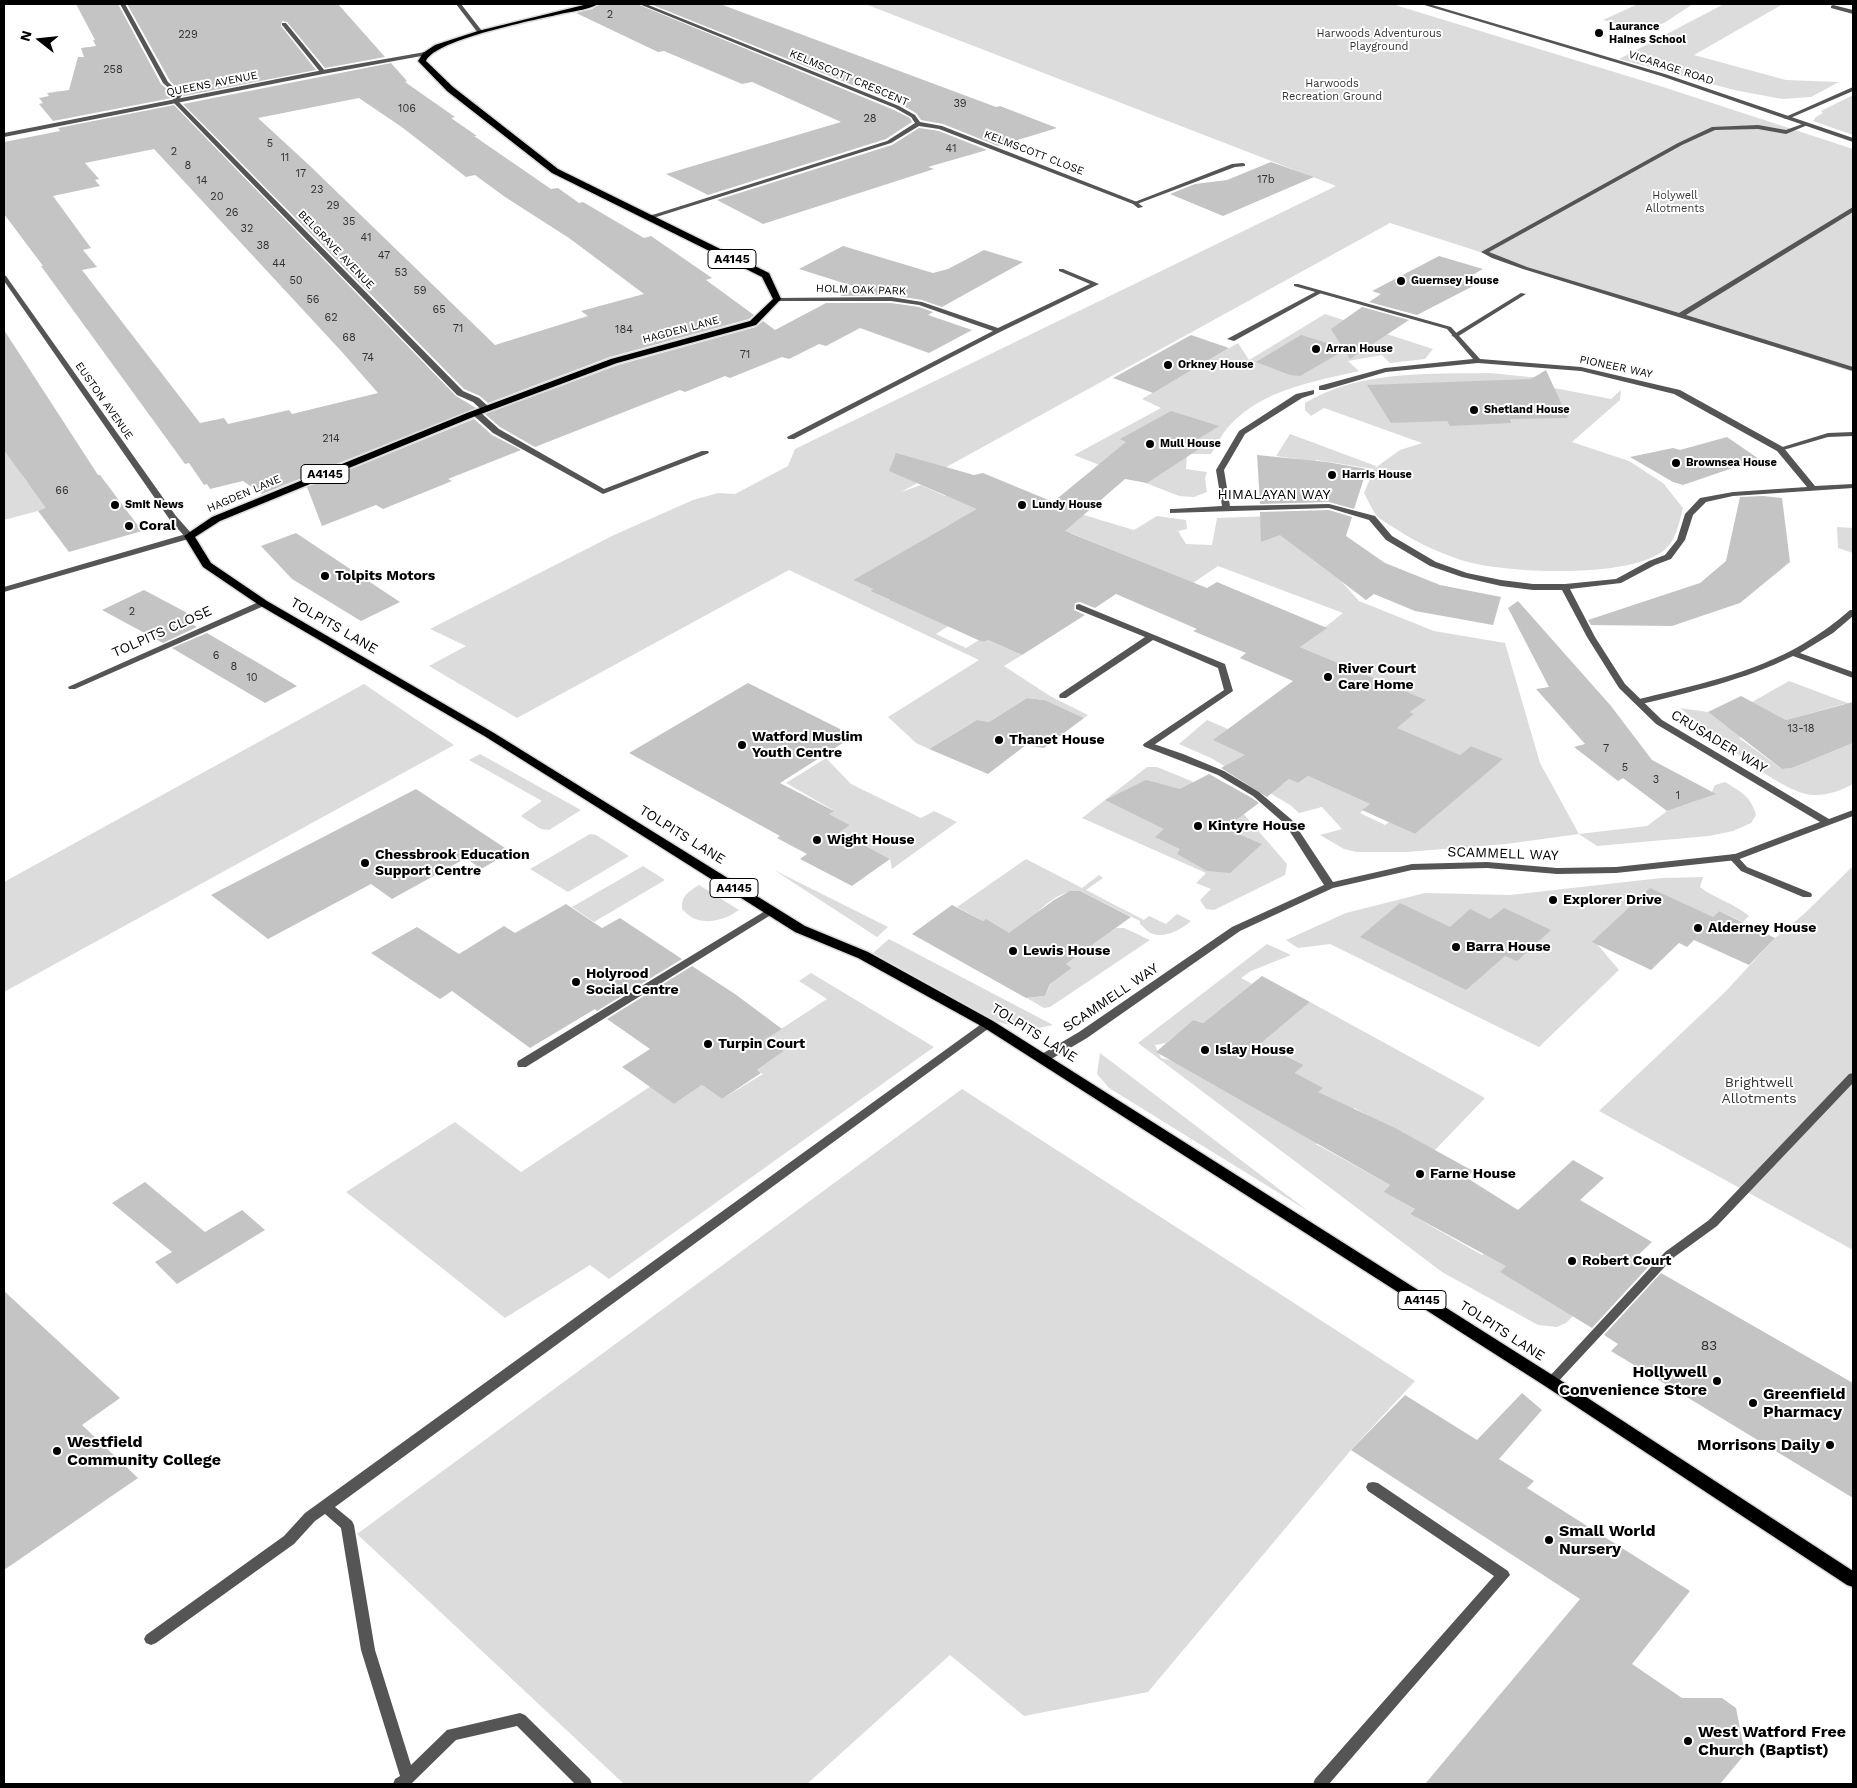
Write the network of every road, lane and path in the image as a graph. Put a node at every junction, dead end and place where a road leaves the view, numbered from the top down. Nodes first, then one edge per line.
1 (122, 4) edge
2 (458, 4) edge
3 (595, 4) edge
4 (642, 4) edge
5 (1424, 4) edge
6 (1833, 7) dead end
7 (1853, 12) edge
8 (284, 24) dead end
9 (480, 32) junction
10 (425, 54) junction
11 (323, 72) junction
12 (1853, 89) edge
13 (175, 101) junction
14 (1786, 118) junction
15 (918, 124) junction
16 (1807, 124) junction
17 (4, 135) edge
18 (1853, 140) edge
19 (1243, 165) dead end
20 (1853, 209) edge
21 (648, 218) junction
22 (1061, 270) dead end
23 (4, 277) edge
24 (1296, 285) dead end
25 (1320, 292) junction
26 (1524, 294) dead end
27 (777, 298) junction
28 (1680, 316) junction
29 (998, 331) junction
30 (1455, 336) junction
31 (1231, 339) dead end
32 (1478, 362) junction
33 (1853, 370) edge
34 (1322, 388) dead end
35 (1311, 392) dead end
36 (481, 411) junction
37 (1853, 434) edge
38 (791, 437) dead end
39 (1780, 449) junction
40 (704, 454) dead end
41 (1853, 486) edge
42 (1813, 489) junction
43 (1226, 508) junction
44 (1173, 511) dead end
45 (189, 536) junction
46 (1565, 587) junction
47 (4, 590) edge
48 (263, 603) junction
49 (1079, 607) dead end
50 (1853, 612) edge
51 (1152, 637) junction
52 (1793, 654) junction
53 (1853, 674) edge
54 (72, 687) dead end
55 (1063, 696) dead end
56 (1638, 702) junction
57 (1853, 813) edge
58 (1829, 823) junction
59 (1733, 858) junction
60 (1330, 886) junction
61 (1806, 895) dead end
62 (770, 911) junction
63 (988, 1024) junction
64 (1044, 1058) junction
65 (522, 1064) dead end
66 (1853, 1077) edge
67 (1551, 1382) junction
68 (1373, 1487) dead end
69 (325, 1507) junction
70 (1853, 1580) edge
71 (151, 1639) dead end
72 (404, 1781) edge
73 (584, 1784) edge
74 (1320, 1784) edge

1 - 13 street, BELGRAVE AVENUE
2 - 9 street
3 - 9 main road
4 - 15 street, KELMSCOTT CRESCENT
5 - 14 street, VICARAGE ROAD
6 - 7 street
8 - 11 street
9 - 10 main road
10 - 11 street, QUEENS AVENUE
10 - 21 main road, A4145
11 - 13 street, QUEENS AVENUE
12 - 14 street
13 - 17 street, QUEENS AVENUE
13 - 36 street, BELGRAVE AVENUE
14 - 16 street, VICARAGE ROAD
15 - 19 street, KELMSCOTT CLOSE
15 - 21 street, KELMSCOTT CRESCENT
16 - 18 street, VICARAGE ROAD
16 - 28 street
20 - 28 street
21 - 27 main road, A4145
22 - 29 street
23 - 45 street, EUSTON AVENUE
24 - 25 street
25 - 30 street
25 - 31 street
26 - 30 street
27 - 29 street, HOLM OAK PARK
27 - 36 main road, HAGDEN LANE / A4145
28 - 33 street
29 - 38 street
30 - 32 street
32 - 34 street, PIONEER WAY
32 - 39 street, PIONEER WAY
35 - 43 street
36 - 40 street, BELGRAVE AVENUE
36 - 45 main road, HAGDEN LANE / A4145
37 - 39 street
39 - 42 street, PIONEER WAY
41 - 42 street
42 - 46 street
43 - 44 street, HIMALAYAN WAY
43 - 46 street, HIMALAYAN WAY
45 - 47 street, HAGDEN LANE
45 - 48 main road, TOLPITS LANE / A4145
46 - 56 street, CRUSADER WAY
48 - 54 street, TOLPITS CLOSE
48 - 62 main road, TOLPITS LANE / A4145
49 - 51 street
50 - 52 street
51 - 55 street
51 - 60 street
52 - 53 street
52 - 56 street
56 - 58 street, CRUSADER WAY
57 - 58 street, SCAMMELL WAY
58 - 59 street, SCAMMELL WAY
59 - 60 street, SCAMMELL WAY
59 - 61 street
60 - 64 street, SCAMMELL WAY
62 - 63 main road, TOLPITS LANE / A4145
62 - 65 street
63 - 64 main road, TOLPITS LANE / A4145
63 - 69 street
64 - 67 main road, TOLPITS LANE / A4145
66 - 67 street
67 - 70 main road, TOLPITS LANE / A4145
68 - 74 street
69 - 71 street
69 - 72 street
72 - 73 street

